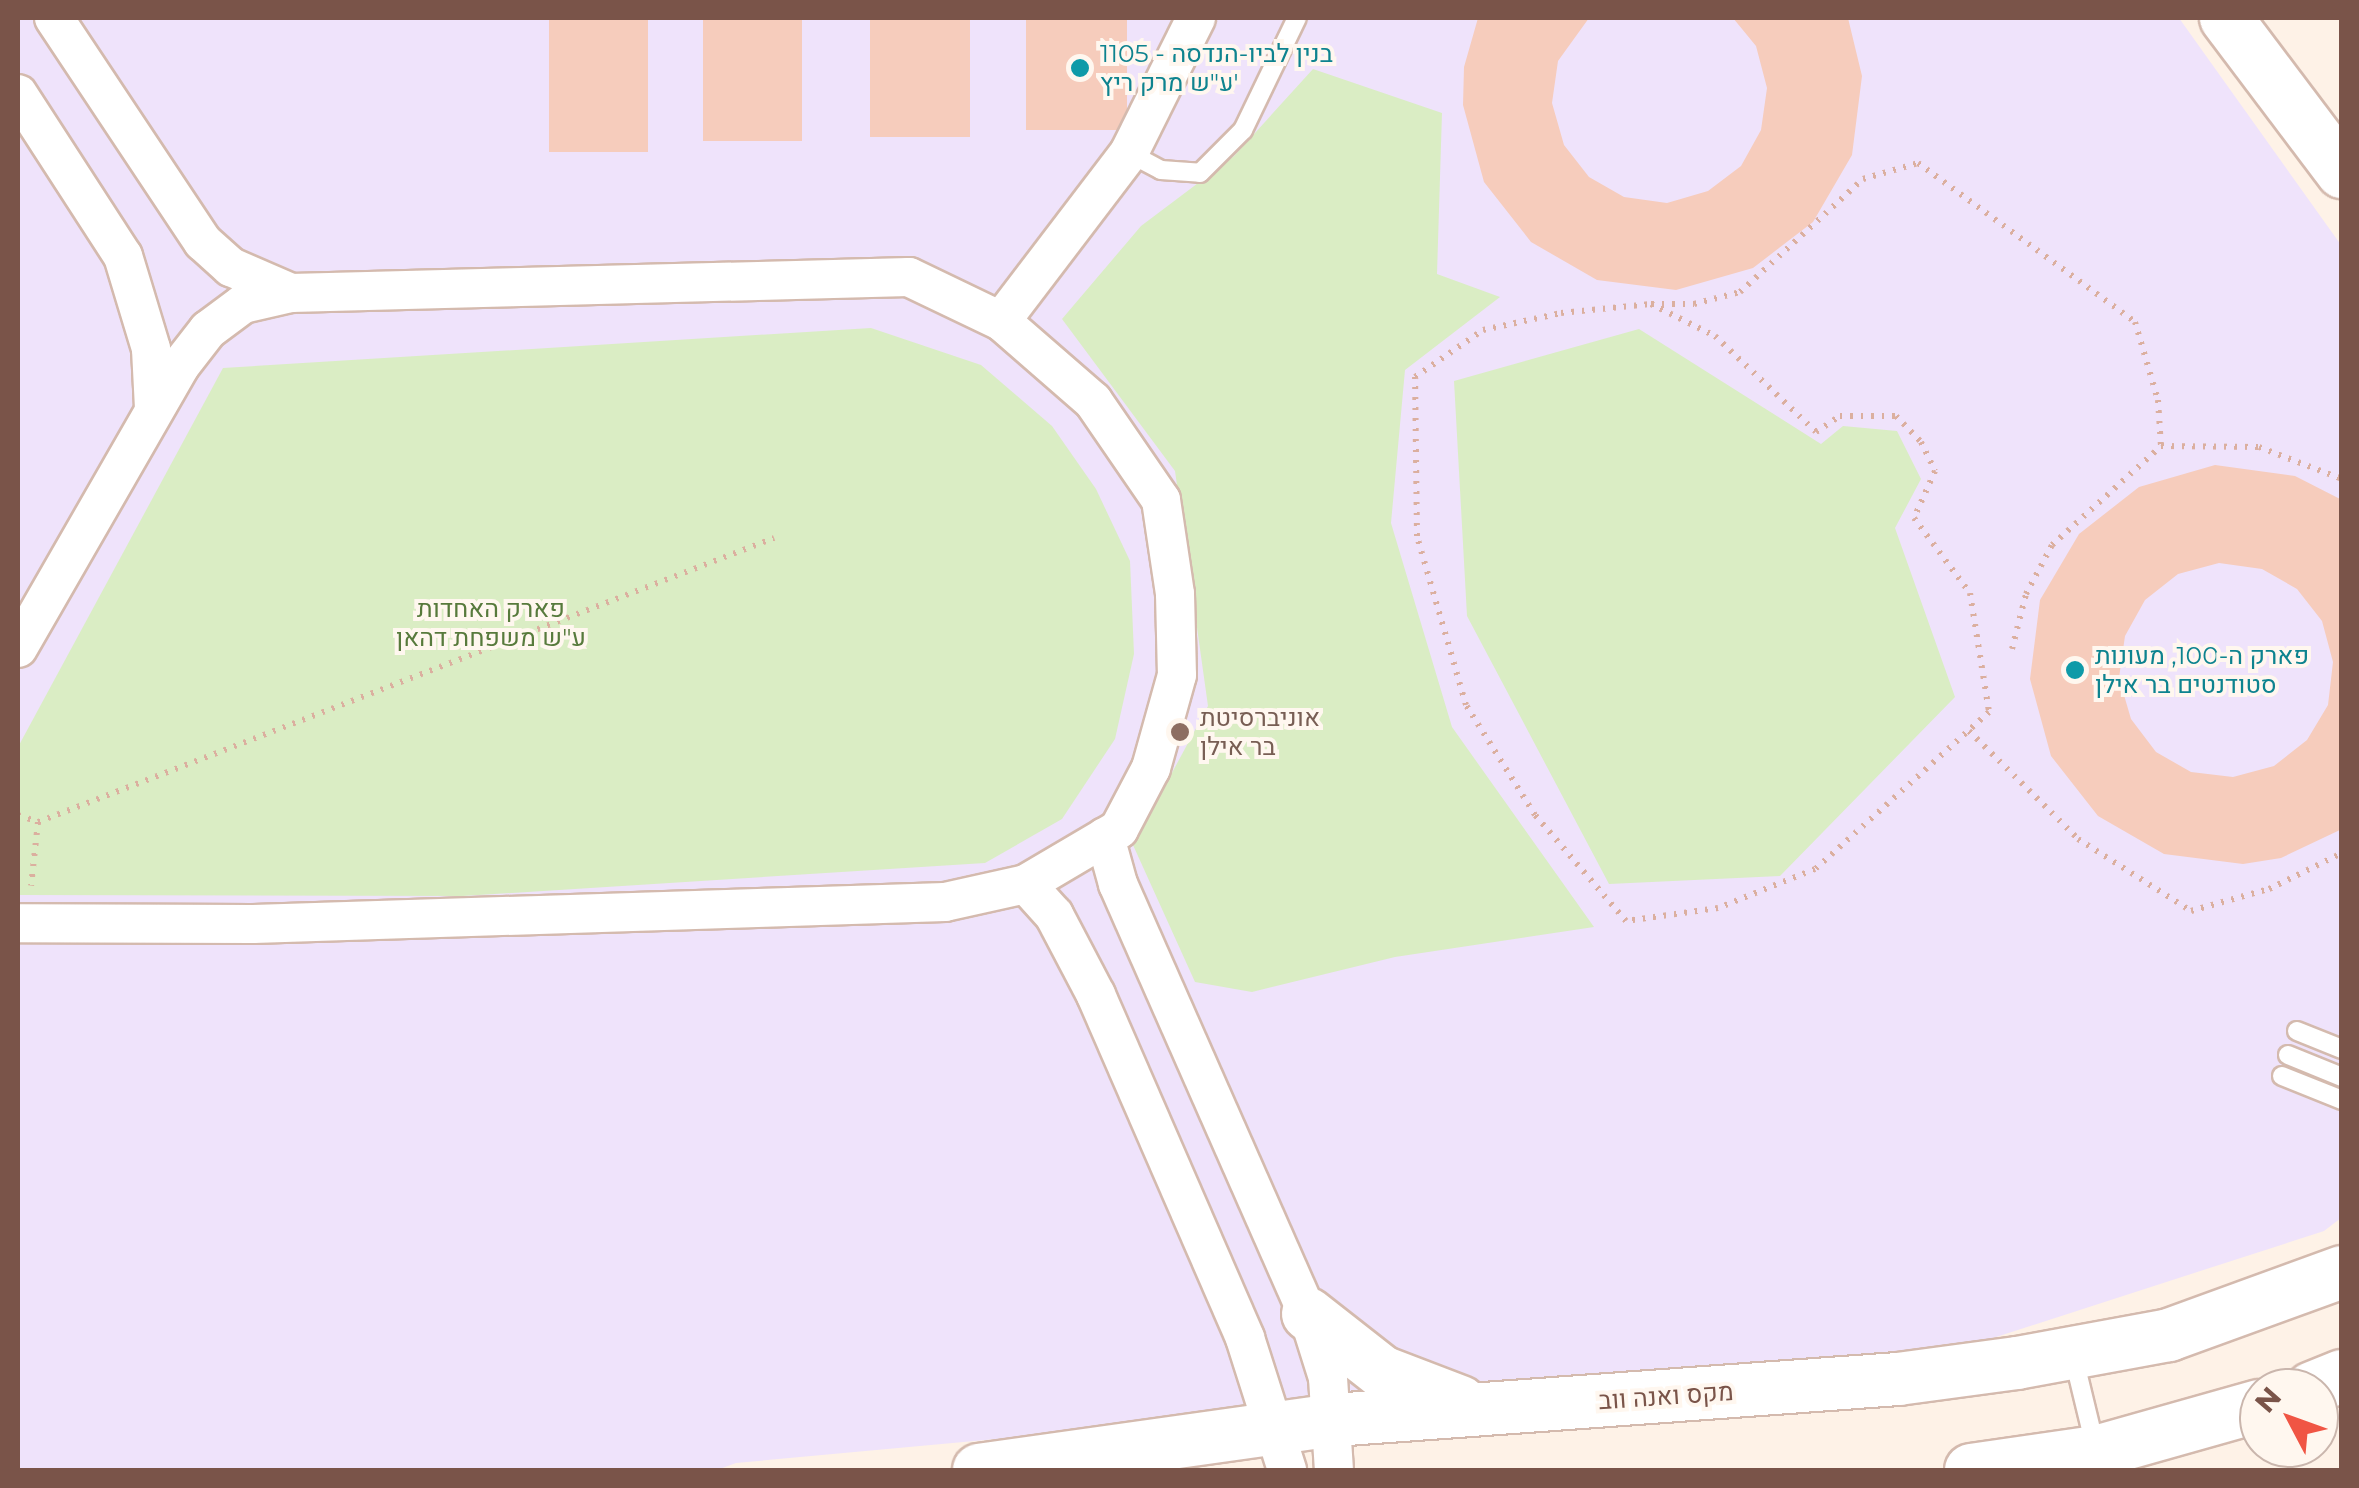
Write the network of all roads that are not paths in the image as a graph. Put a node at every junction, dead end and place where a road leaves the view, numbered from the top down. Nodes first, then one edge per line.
1 (54, 18) edge
2 (1196, 18) edge
3 (1297, 18) edge
4 (2226, 18) edge
5 (18, 94) edge
6 (1129, 153) junction
7 (2342, 172) edge
8 (291, 293) junction
9 (1001, 321) junction
10 (154, 408) junction
11 (18, 648) edge
12 (1105, 838) junction
13 (1026, 884) junction
14 (22, 923) edge
15 (2296, 1031) dead end
16 (2342, 1049) edge
17 (2288, 1054) dead end
18 (2282, 1076) dead end
19 (2342, 1076) edge
20 (2342, 1100) edge
21 (2335, 1272) edge
22 (1308, 1314) junction
23 (2073, 1353) junction
24 (1501, 1408) junction
25 (2239, 1413) edge
26 (1334, 1445) edge
27 (1279, 1450) edge
28 (2099, 1461) edge
29 (979, 1470) edge
30 (1972, 1470) edge

1 - 8 street
2 - 6 street
3 - 6 lane
4 - 7 street
5 - 10 street
6 - 9 street
8 - 9 street
8 - 10 street
9 - 12 street
10 - 11 street
12 - 13 street
12 - 22 street
13 - 14 street
13 - 27 street
15 - 16 lane
17 - 19 lane
18 - 20 lane
21 - 23 street, מקס ואנה ווב
22 - 24 street
22 - 26 street
23 - 24 street, מקס ואנה ווב
23 - 28 lane
24 - 26 street, מקס ואנה ווב
25 - 28 street
26 - 27 street, מקס ואנה ווב
27 - 29 street, מקס ואנה ווב
28 - 30 street

